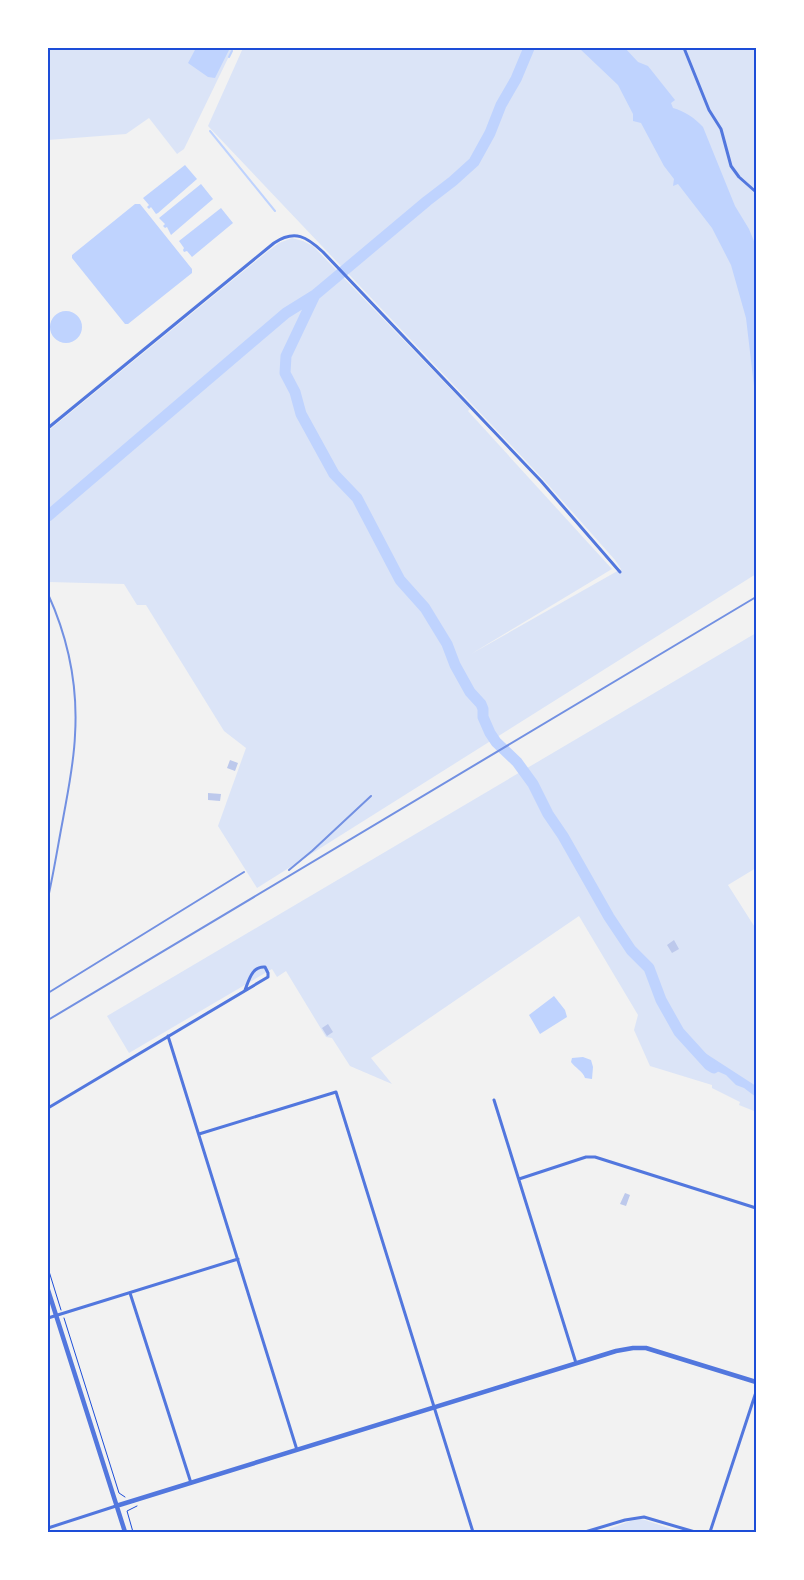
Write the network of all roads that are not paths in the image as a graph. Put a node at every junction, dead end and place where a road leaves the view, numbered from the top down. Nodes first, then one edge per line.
1 (684, 48) edge
2 (756, 192) edge
3 (48, 428) edge
4 (620, 572) dead end
5 (245, 990) junction
6 (168, 1036) junction
7 (494, 1100) dead end
8 (48, 1108) edge
9 (199, 1134) junction
10 (519, 1179) junction
11 (756, 1208) edge
12 (238, 1259) junction
13 (48, 1290) edge
14 (130, 1293) junction
15 (56, 1316) junction
16 (48, 1318) edge
17 (576, 1363) junction
18 (756, 1382) edge
19 (756, 1392) edge
20 (434, 1408) junction
21 (297, 1450) junction
22 (191, 1482) junction
23 (116, 1506) junction
24 (48, 1528) edge
25 (125, 1532) edge
26 (474, 1532) edge
27 (585, 1532) edge
28 (695, 1532) edge
29 (710, 1532) edge

1 - 2 street
3 - 4 street
5 - 5 street
5 - 6 street
6 - 8 street
6 - 9 street
7 - 10 street
9 - 12 street
9 - 20 street
10 - 11 street
10 - 17 street
12 - 14 street
12 - 21 street
13 - 15 street
14 - 15 street
14 - 22 street
15 - 16 street
15 - 23 street
17 - 18 street
17 - 20 street
19 - 29 street
20 - 21 street
20 - 26 street
21 - 22 street
22 - 23 street
23 - 24 street
23 - 25 street
27 - 28 street

